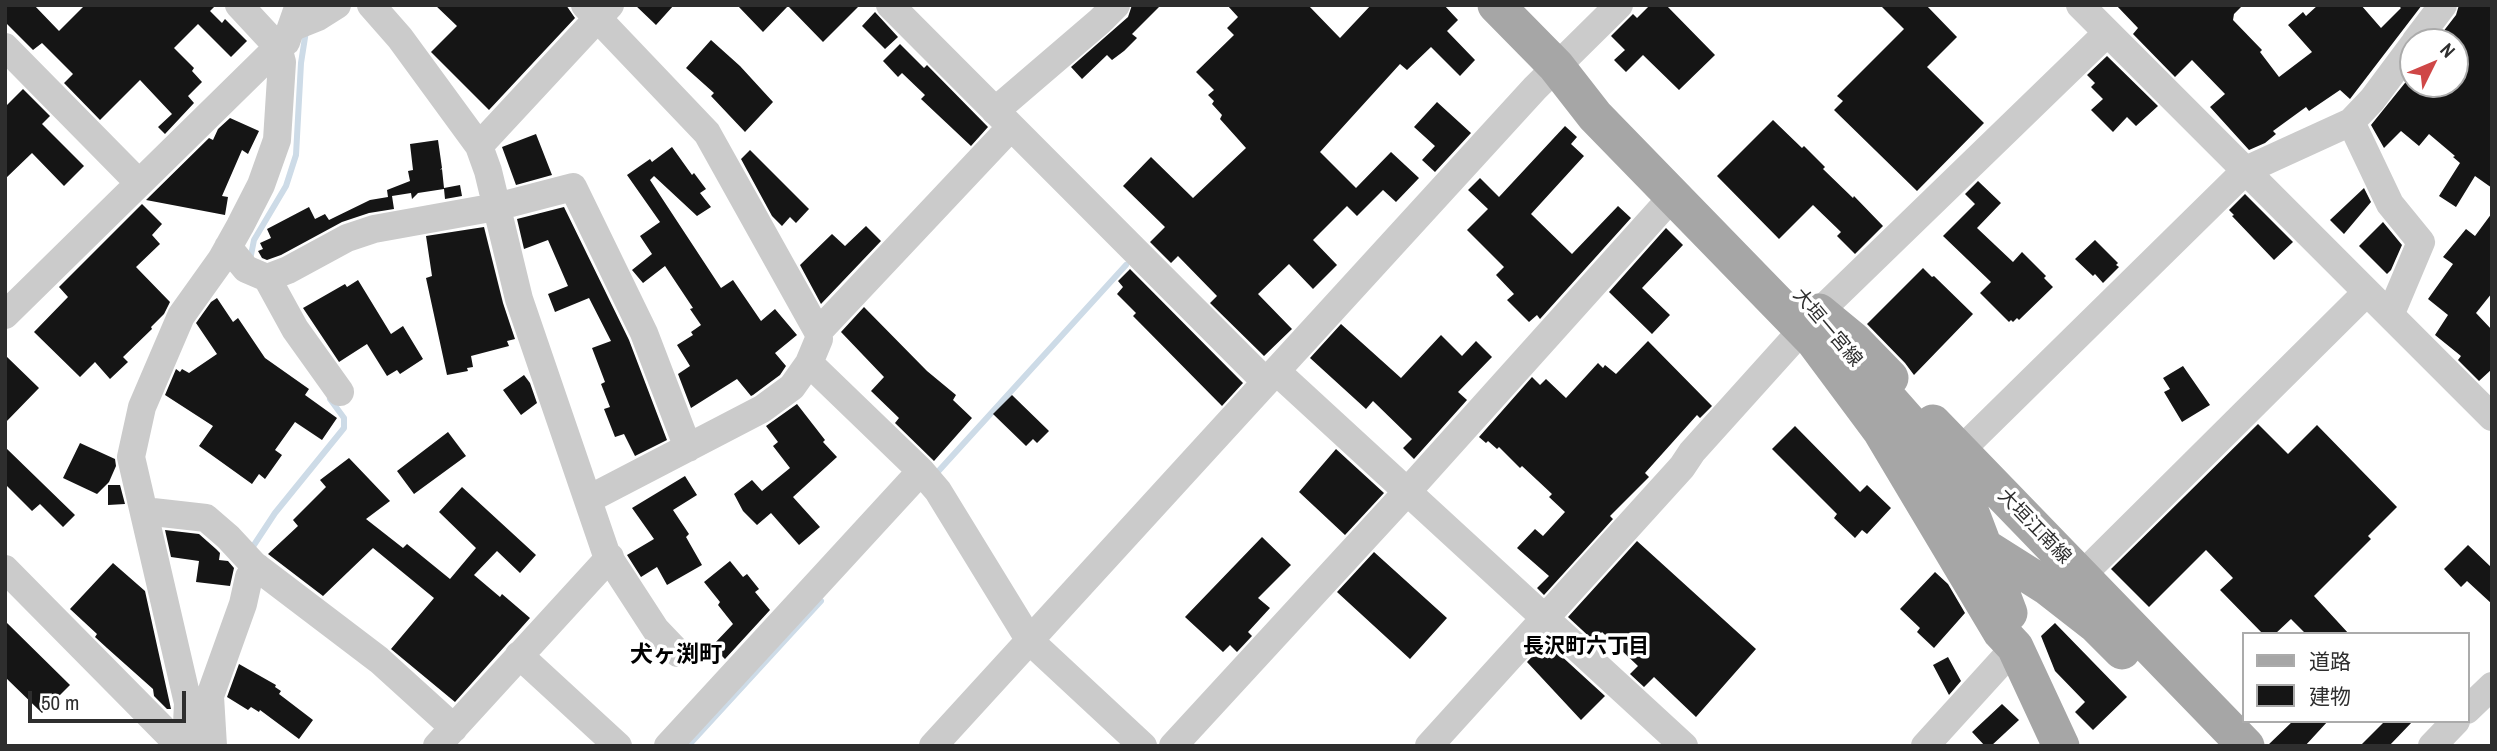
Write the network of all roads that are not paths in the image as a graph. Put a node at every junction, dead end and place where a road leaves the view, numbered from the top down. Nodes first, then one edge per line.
1 (239, 5) edge
2 (371, 5) edge
3 (890, 5) edge
4 (1116, 5) edge
5 (1496, 5) edge
6 (1619, 5) edge
7 (2080, 5) edge
8 (2443, 5) edge
9 (598, 10) edge
10 (304, 21) edge
11 (2426, 28) edge
12 (2108, 33) junction
13 (5, 47) edge
14 (2399, 64) edge
15 (1556, 66) junction
16 (1003, 119) junction
17 (2351, 122) junction
18 (479, 146) junction
19 (2246, 170) junction
20 (139, 183) junction
21 (1673, 196) junction
22 (496, 207) junction
23 (228, 247) junction
24 (258, 274) junction
25 (2367, 292) junction
26 (2389, 314) junction
27 (5, 315) edge
28 (1811, 321) junction
29 (818, 331) junction
30 (809, 363) junction
31 (1271, 376) junction
32 (340, 392) dead end
33 (2492, 417) edge
34 (688, 448) junction
35 (1960, 451) junction
36 (921, 471) junction
37 (1907, 474) junction
38 (1406, 493) junction
39 (589, 499) junction
40 (144, 511) junction
41 (1986, 549) junction
42 (610, 557) junction
43 (250, 561) junction
44 (5, 569) edge
45 (2081, 576) junction
46 (1545, 620) junction
47 (1030, 641) junction
48 (2015, 647) junction
49 (678, 653) dead end
50 (519, 656) junction
51 (2492, 686) edge
52 (2469, 708) edge
53 (2454, 723) edge
54 (445, 737) edge
55 (180, 746) edge
56 (186, 746) edge
57 (213, 746) edge
58 (618, 746) edge
59 (668, 746) edge
60 (933, 746) edge
61 (1143, 746) edge
62 (1174, 746) edge
63 (1429, 746) edge
64 (1684, 746) edge
65 (1925, 746) edge
66 (2061, 746) edge
67 (2216, 746) edge
68 (2246, 746) edge
69 (2432, 746) edge

1 - 10 street
2 - 18 street
3 - 16 street
4 - 16 street
5 - 15 main road, 大垣一宮線
6 - 15 street
7 - 12 street
8 - 11 street
9 - 18 street
9 - 29 street
10 - 20 street
10 - 23 street
12 - 19 street
12 - 28 street
13 - 20 street
14 - 17 street
15 - 21 main road, 大垣一宮線
15 - 28 main road, 大垣一宮線
15 - 31 street
16 - 29 street
16 - 31 street
17 - 19 street
17 - 26 street
18 - 22 street
19 - 25 street
19 - 35 street
20 - 27 street
21 - 28 main road, 大垣一宮線
21 - 38 street
22 - 24 street
22 - 34 street
22 - 39 street
23 - 24 street
23 - 40 street
24 - 32 street
25 - 26 street
25 - 45 street
26 - 33 street
28 - 35 main road, 大垣江南線
28 - 37 main road, 大垣一宮線
28 - 41 main road, 大垣一宮線
28 - 46 street
29 - 30 street
30 - 34 street
30 - 36 street
31 - 38 street
31 - 47 street
34 - 39 street
35 - 45 main road, 大垣江南線
36 - 47 street
36 - 59 street
37 - 41 main road, 大垣江南線
37 - 48 main road, 大垣一宮線
38 - 46 street
38 - 62 street
39 - 42 street
40 - 43 street
40 - 56 street
41 - 48 main road, 大垣一宮線
41 - 67 main road, 大垣江南線
42 - 49 street
42 - 50 street
43 - 54 street
43 - 57 street
44 - 55 street
45 - 68 main road, 大垣江南線
46 - 63 street
46 - 64 street
47 - 60 street
47 - 61 street
48 - 65 street
48 - 66 main road, 大垣一宮線
50 - 54 street
50 - 58 street
51 - 52 street
53 - 69 street

